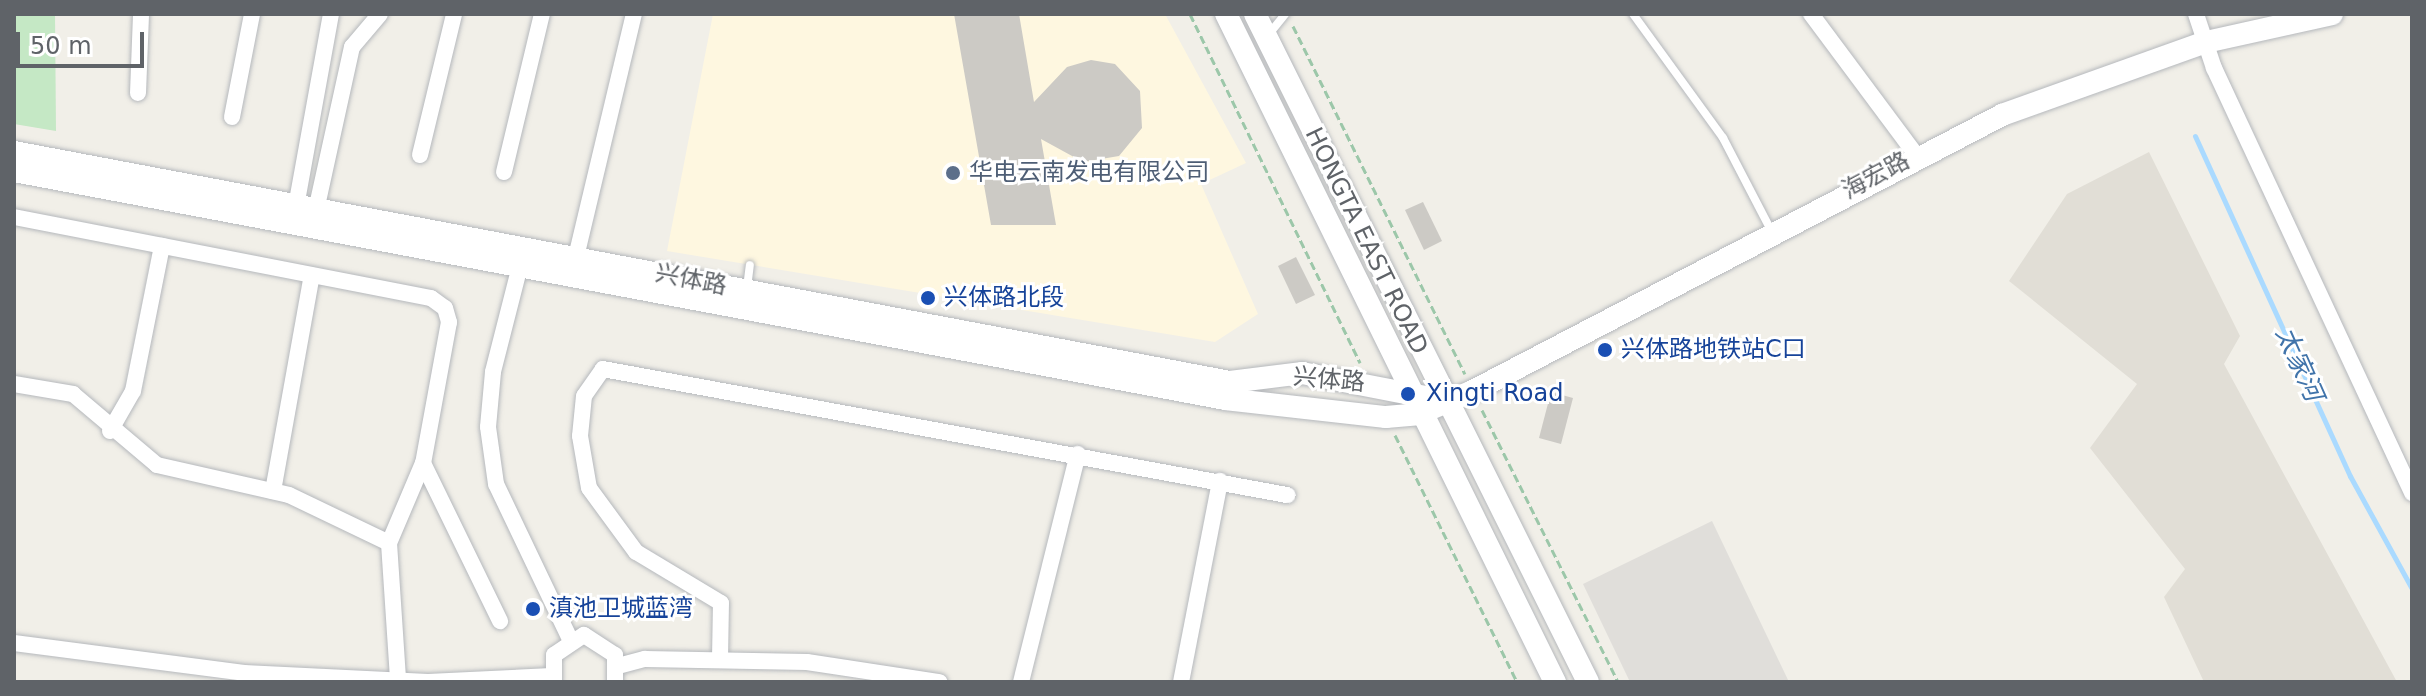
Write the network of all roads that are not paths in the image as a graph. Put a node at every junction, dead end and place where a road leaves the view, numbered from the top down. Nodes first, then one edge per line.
1 (141, 14) edge
2 (252, 14) edge
3 (331, 14) edge
4 (380, 14) edge
5 (454, 14) edge
6 (542, 14) edge
7 (634, 14) edge
8 (1226, 14) edge
9 (1255, 14) edge
10 (1286, 14) edge
11 (1633, 14) edge
12 (1811, 14) edge
13 (2196, 14) edge
14 (2332, 14) edge
15 (1266, 38) junction
16 (2206, 42) junction
17 (138, 93) dead end
18 (232, 117) dead end
19 (14, 152) edge
20 (420, 155) dead end
21 (1916, 155) junction
22 (14, 171) edge
23 (504, 172) dead end
24 (317, 206) junction
25 (295, 212) junction
26 (14, 217) edge
27 (1772, 232) junction
28 (162, 246) junction
29 (522, 255) junction
30 (576, 257) junction
31 (750, 265) dead end
32 (312, 275) junction
33 (745, 300) junction
34 (14, 384) edge
35 (1407, 394) junction
36 (1446, 401) junction
37 (1418, 414) junction
38 (110, 431) junction
39 (1078, 454) junction
40 (423, 463) junction
41 (1220, 481) junction
42 (273, 491) junction
43 (2412, 493) edge
44 (1287, 495) dead end
45 (389, 543) junction
46 (500, 621) dead end
47 (570, 639) junction
48 (14, 643) edge
49 (720, 659) junction
50 (616, 674) edge
51 (553, 679) edge
52 (398, 680) edge
53 (940, 682) edge
54 (1021, 682) edge
55 (1181, 682) edge
56 (1555, 682) edge
57 (1588, 682) edge

1 - 17 street
2 - 18 street
3 - 25 street
4 - 24 street
5 - 20 street
6 - 23 street
7 - 30 street
8 - 35 street, HONGTA EAST ROAD
9 - 15 street, HONGTA EAST ROAD
10 - 15 lane
11 - 27 lane
12 - 21 street
13 - 16 street
14 - 16 street, 海宏路
15 - 36 street, HONGTA EAST ROAD
16 - 21 street, 海宏路
16 - 43 street
19 - 25 street, 兴体路
21 - 27 street, 海宏路
22 - 25 street, 兴体路
24 - 25 street, 兴体路
24 - 29 street, 兴体路
25 - 29 street, 兴体路
26 - 28 street
27 - 36 street, 海宏路
28 - 32 street
28 - 38 street
29 - 30 street, 兴体路
29 - 33 street, 兴体路
29 - 47 street
30 - 33 street, 兴体路
31 - 33 lane
32 - 40 street
32 - 42 street
33 - 35 street, 兴体路
33 - 37 street, 兴体路
34 - 38 street
35 - 36 street, 兴体路
35 - 37 street, HONGTA EAST ROAD
36 - 37 street, 兴体路
36 - 57 street, HONGTA EAST ROAD
37 - 56 street, HONGTA EAST ROAD
38 - 42 street
39 - 41 street
39 - 49 street
39 - 54 street
40 - 45 street
40 - 46 street
41 - 44 street
41 - 55 street
42 - 45 street
45 - 52 street
47 - 50 street
47 - 51 street
48 - 52 street
49 - 50 street
49 - 53 street
51 - 52 street

